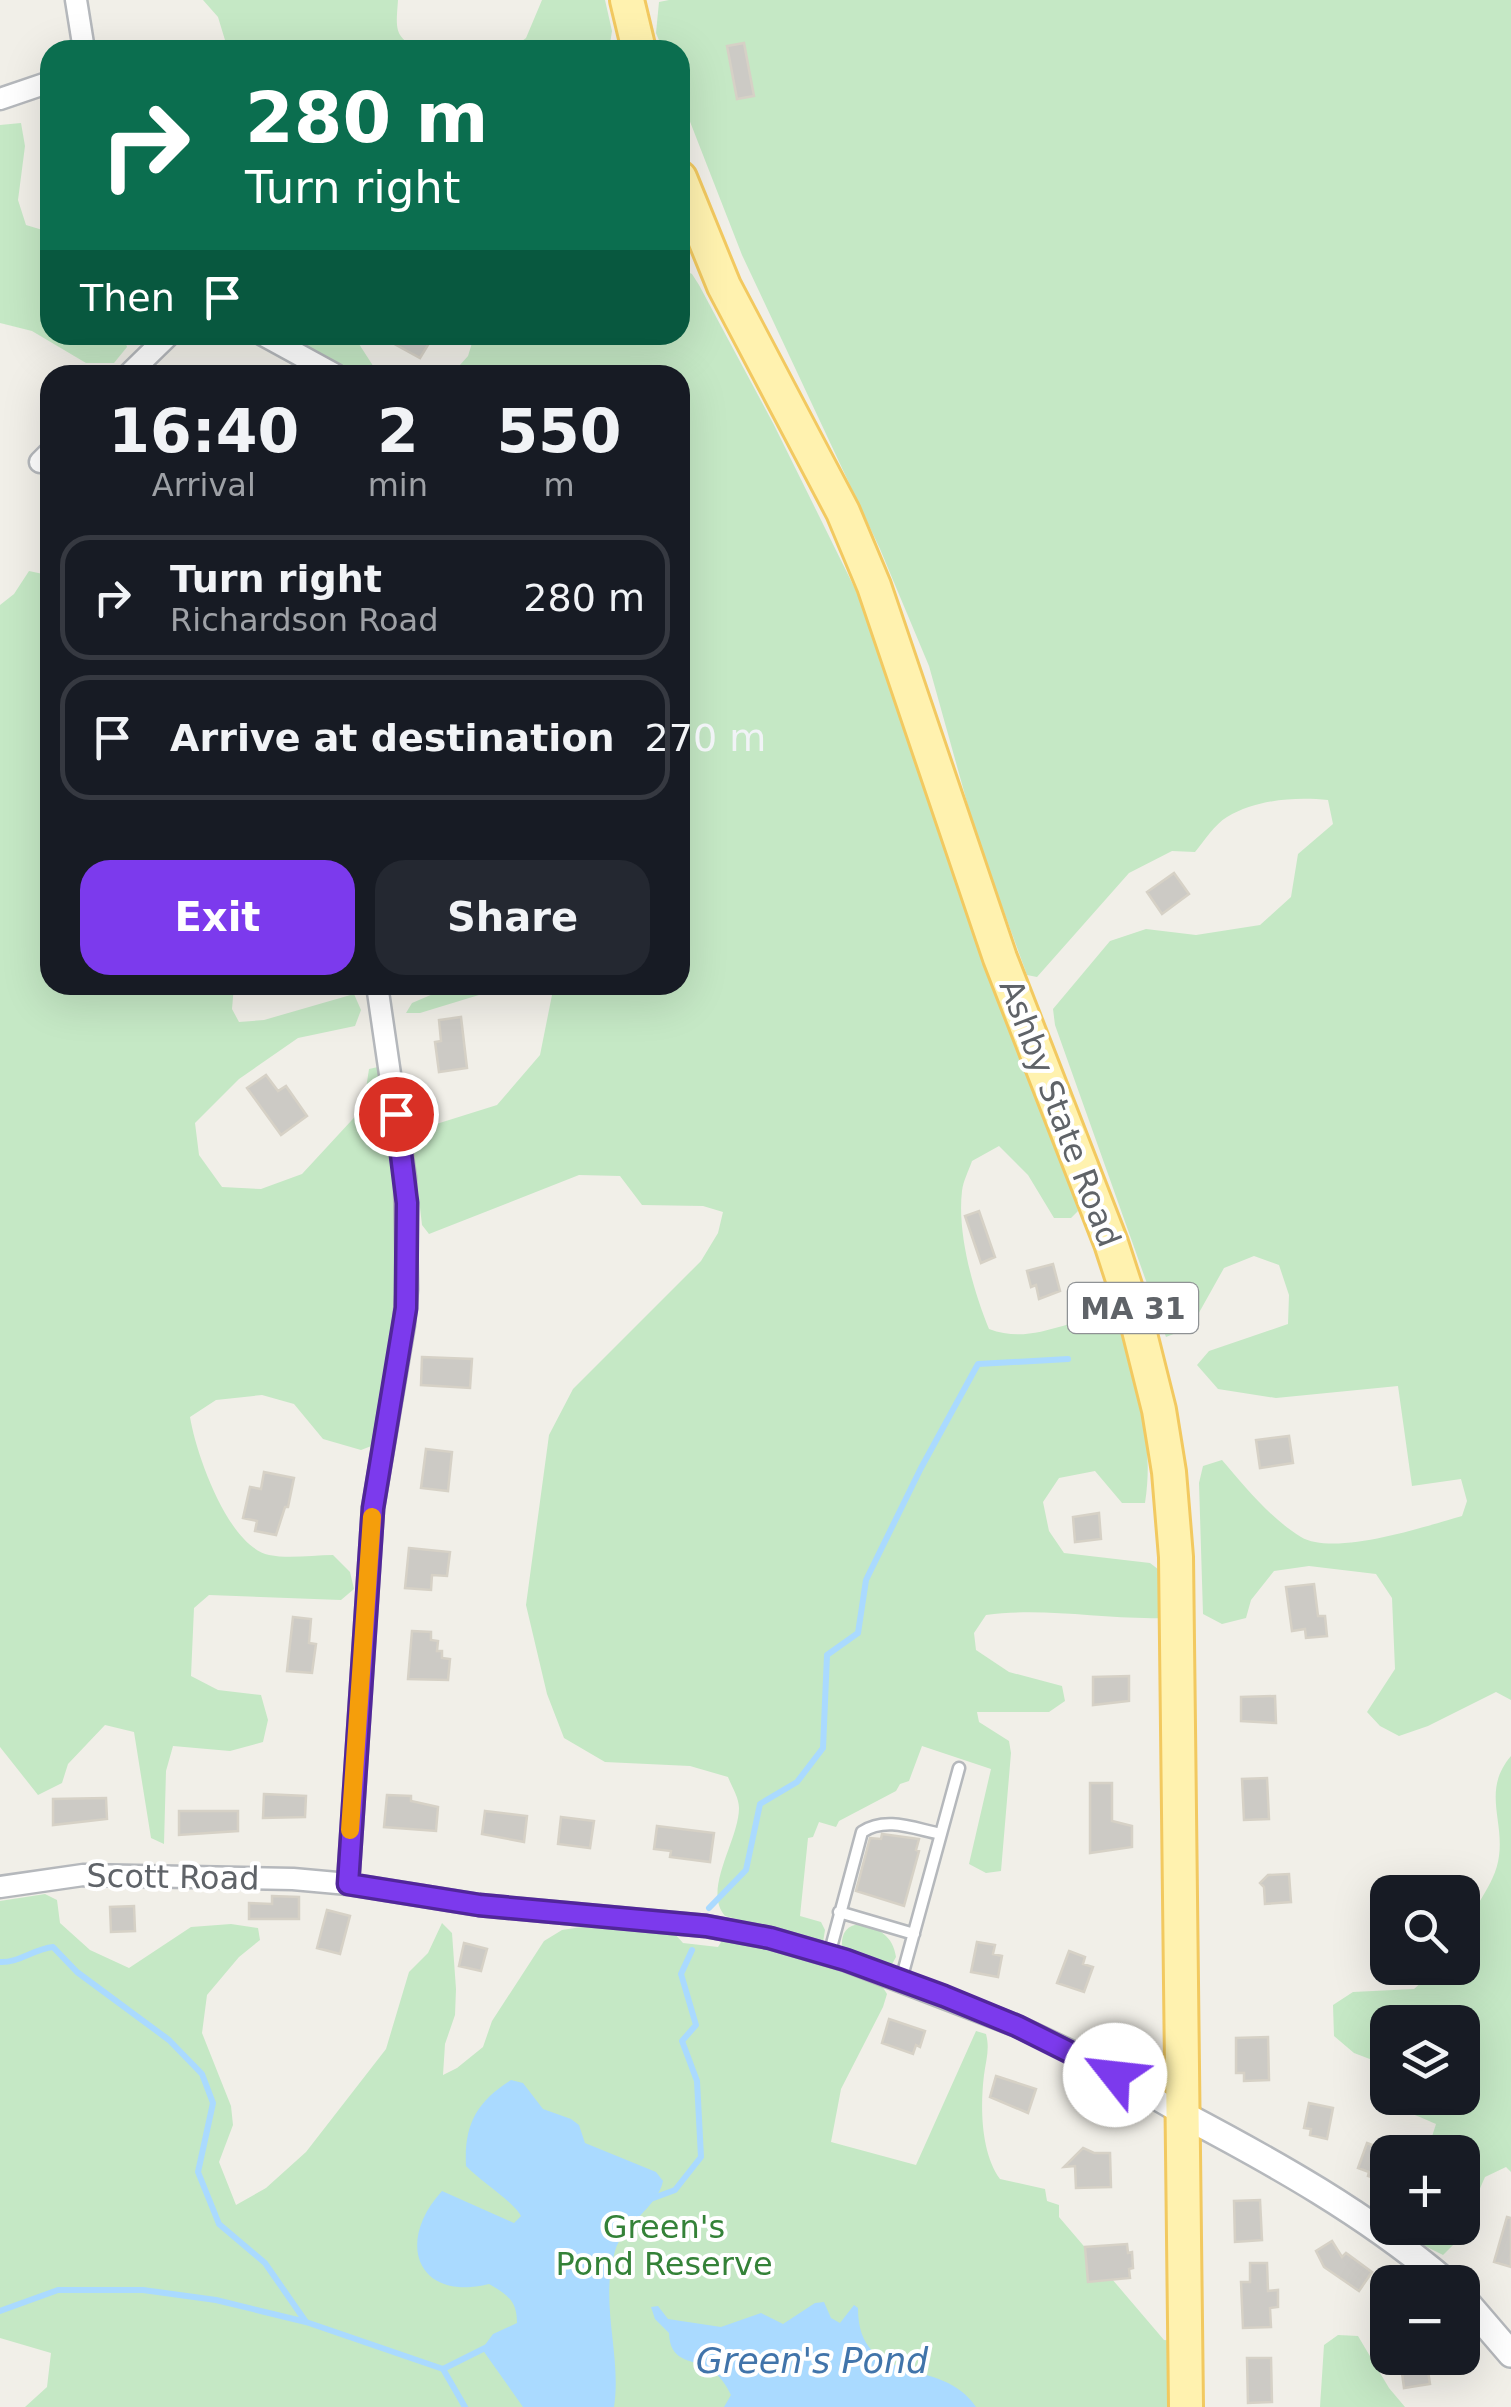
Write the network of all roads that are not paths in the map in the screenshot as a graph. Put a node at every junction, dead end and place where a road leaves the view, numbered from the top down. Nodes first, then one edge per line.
1 (76, 0) edge
2 (627, 0) edge
3 (82, 40) edge
4 (637, 40) edge
5 (40, 86) edge
6 (0, 100) edge
7 (690, 203) edge
8 (158, 345) edge
9 (281, 345) edge
10 (138, 365) edge
11 (318, 365) edge
12 (378, 995) edge
13 (959, 1768) dead end
14 (941, 1834) junction
15 (348, 1884) junction
16 (0, 1887) edge
17 (839, 1912) junction
18 (914, 1934) junction
19 (829, 1955) junction
20 (901, 1980) junction
21 (1182, 2114) junction
22 (1426, 2265) edge
23 (1480, 2317) edge
24 (1511, 2354) edge
25 (1186, 2407) edge

1 - 3 street
2 - 4 main road
5 - 6 street
7 - 21 main road, Ashby State Road / MA 31
8 - 10 street
9 - 11 street
12 - 15 street
13 - 14 lane
14 - 17 lane
14 - 18 lane
15 - 16 street, Scott Road
15 - 19 street, Scott Road
17 - 18 lane
17 - 19 lane
18 - 20 lane
19 - 20 street, Scott Road
20 - 21 street, Scott Road
21 - 22 street
21 - 25 main road, Ashby State Road / MA 31
23 - 24 street

